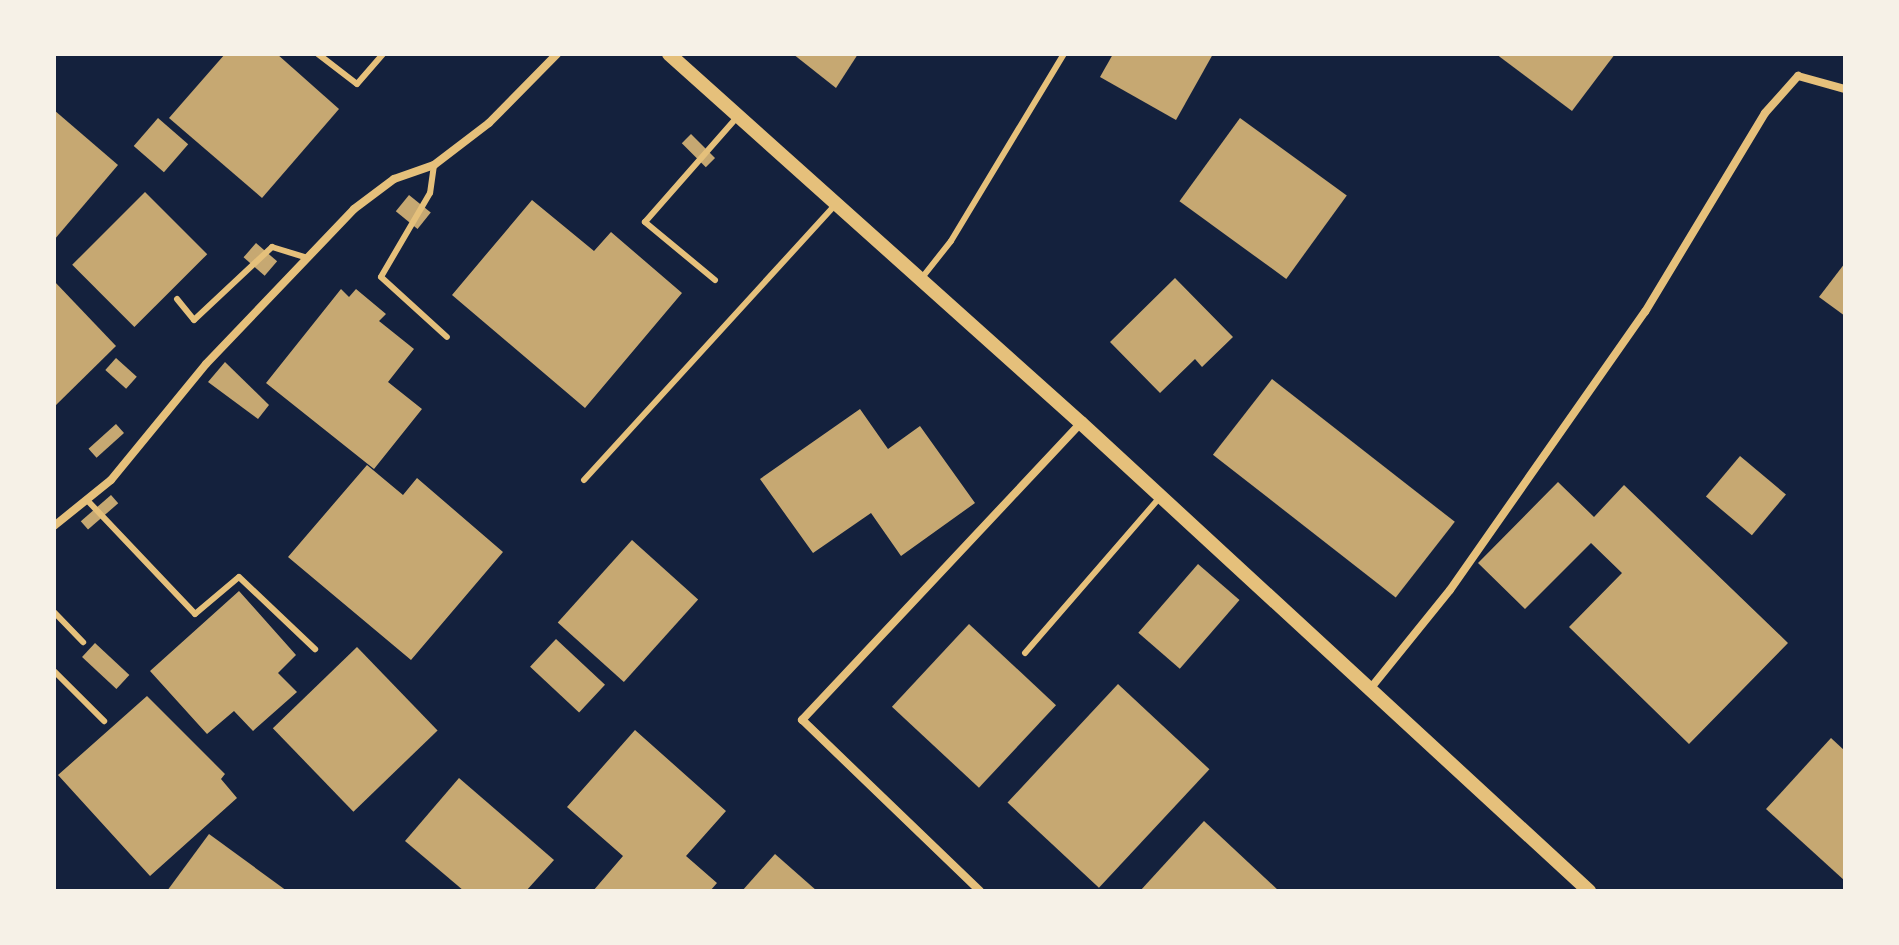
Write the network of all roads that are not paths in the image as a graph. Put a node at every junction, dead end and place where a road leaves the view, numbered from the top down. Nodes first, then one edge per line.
1 (318, 54) edge
2 (383, 54) edge
3 (557, 54) edge
4 (669, 54) edge
5 (1064, 54) edge
6 (1845, 89) edge
7 (738, 116) junction
8 (434, 165) junction
9 (836, 203) junction
10 (307, 258) junction
11 (921, 279) junction
12 (715, 280) dead end
13 (177, 299) dead end
14 (447, 337) dead end
15 (1081, 423) junction
16 (584, 480) dead end
17 (1161, 496) junction
18 (87, 500) junction
19 (54, 526) edge
20 (54, 612) edge
21 (83, 642) dead end
22 (315, 649) dead end
23 (1025, 653) dead end
24 (54, 671) edge
25 (1370, 689) junction
26 (104, 721) dead end
27 (980, 891) edge
28 (1589, 891) edge

1 - 2 lane
3 - 8 street
4 - 7 street
5 - 11 lane
6 - 25 street
7 - 9 street
7 - 12 lane
8 - 10 street
8 - 14 lane
9 - 11 street
9 - 16 lane
10 - 13 lane
10 - 18 street
11 - 15 street
15 - 17 street
15 - 27 street
17 - 23 lane
17 - 25 street
18 - 19 street
18 - 22 lane
20 - 21 lane
24 - 26 lane
25 - 28 street

